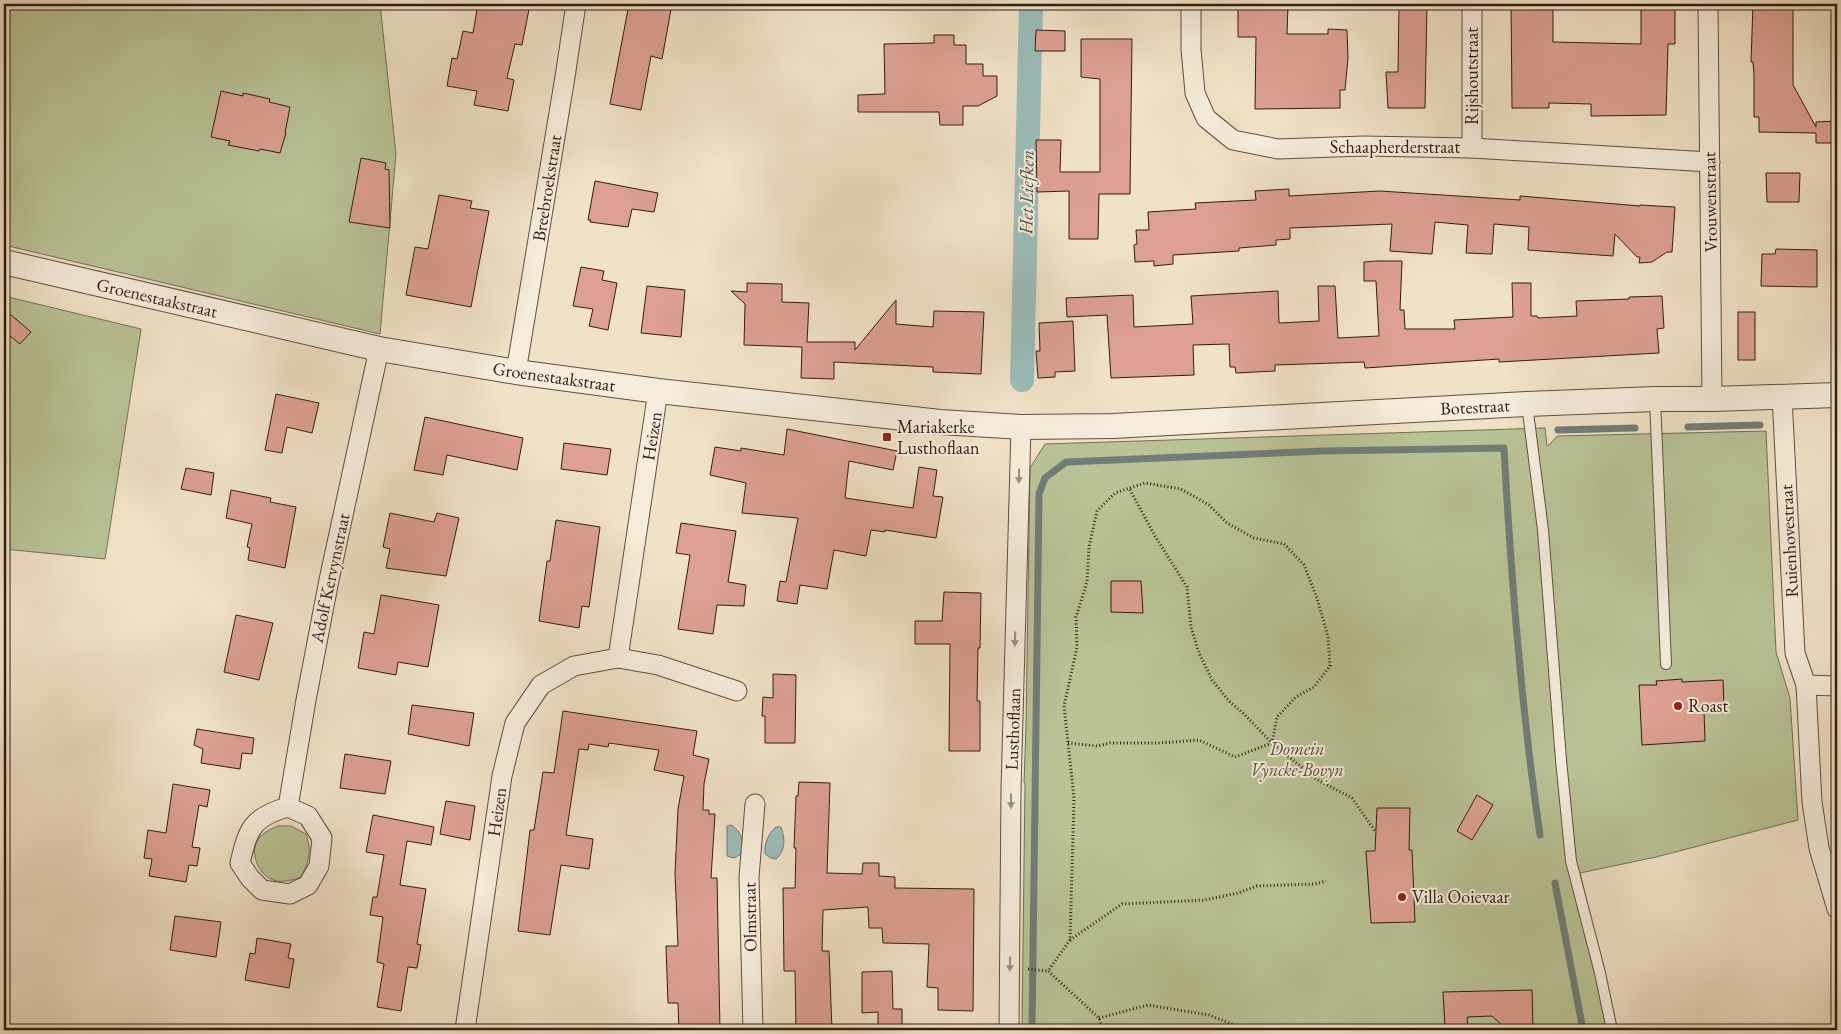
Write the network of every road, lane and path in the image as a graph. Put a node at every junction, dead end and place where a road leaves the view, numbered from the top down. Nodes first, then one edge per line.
1 (576, 4) edge
2 (1191, 4) edge
3 (1472, 4) edge
4 (1708, 4) edge
5 (1472, 148) junction
6 (1710, 162) junction
7 (4, 262) edge
8 (379, 349) junction
9 (516, 372) junction
10 (658, 391) junction
11 (1837, 395) edge
12 (1782, 396) junction
13 (1655, 399) junction
14 (1712, 399) junction
15 (1527, 404) junction
16 (1113, 426) joint
17 (1020, 428) junction
18 (1129, 488) junction
19 (618, 658) junction
20 (1666, 664) dead end
21 (1806, 685) junction
22 (1837, 686) edge
23 (737, 690) dead end
24 (1068, 744) junction
25 (1272, 744) junction
26 (755, 804) dead end
27 (288, 807) junction
28 (1375, 831) dead end
29 (1326, 881) dead end
30 (1837, 909) edge
31 (1070, 940) junction
32 (1099, 1018) junction
33 (465, 1030) edge
34 (753, 1030) edge
35 (1009, 1030) edge
36 (1103, 1030) edge
37 (1247, 1030) edge
38 (1612, 1030) edge

1 - 9 street, Breebroekstraat
2 - 5 street, Schaapherderstraat
3 - 5 street, Rijshoutstraat
4 - 6 street, Vrouwenstraat
5 - 6 street, Schaapherderstraat
6 - 14 street, Vrouwenstraat
7 - 8 street, Groenestaakstraat
8 - 9 street, Groenestaakstraat
8 - 27 street, Adolf Kervynstraat
9 - 10 street, Groenestaakstraat
10 - 17 street, Groenestaakstraat
10 - 19 street, Heizen
11 - 12 street, Botestraat
12 - 14 street, Botestraat
12 - 21 street, Ruienhovestraat
13 - 14 street, Botestraat
13 - 15 street, Botestraat
13 - 20 lane
15 - 16 street, Botestraat
15 - 38 lane
16 - 17 street, Groenestaakstraat
17 -> 35 street, Lusthoflaan
18 - 24 path
18 - 25 path
18 - 25 path
19 - 23 street, Heizen
19 - 33 street, Heizen
21 - 22 street
21 - 30 street, Ruienhovestraat
24 - 25 path
24 - 31 path
25 - 28 path
26 - 34 street, Olmstraat
27 - 27 street
29 - 31 path
31 - 32 path
32 - 36 path
32 - 37 path

